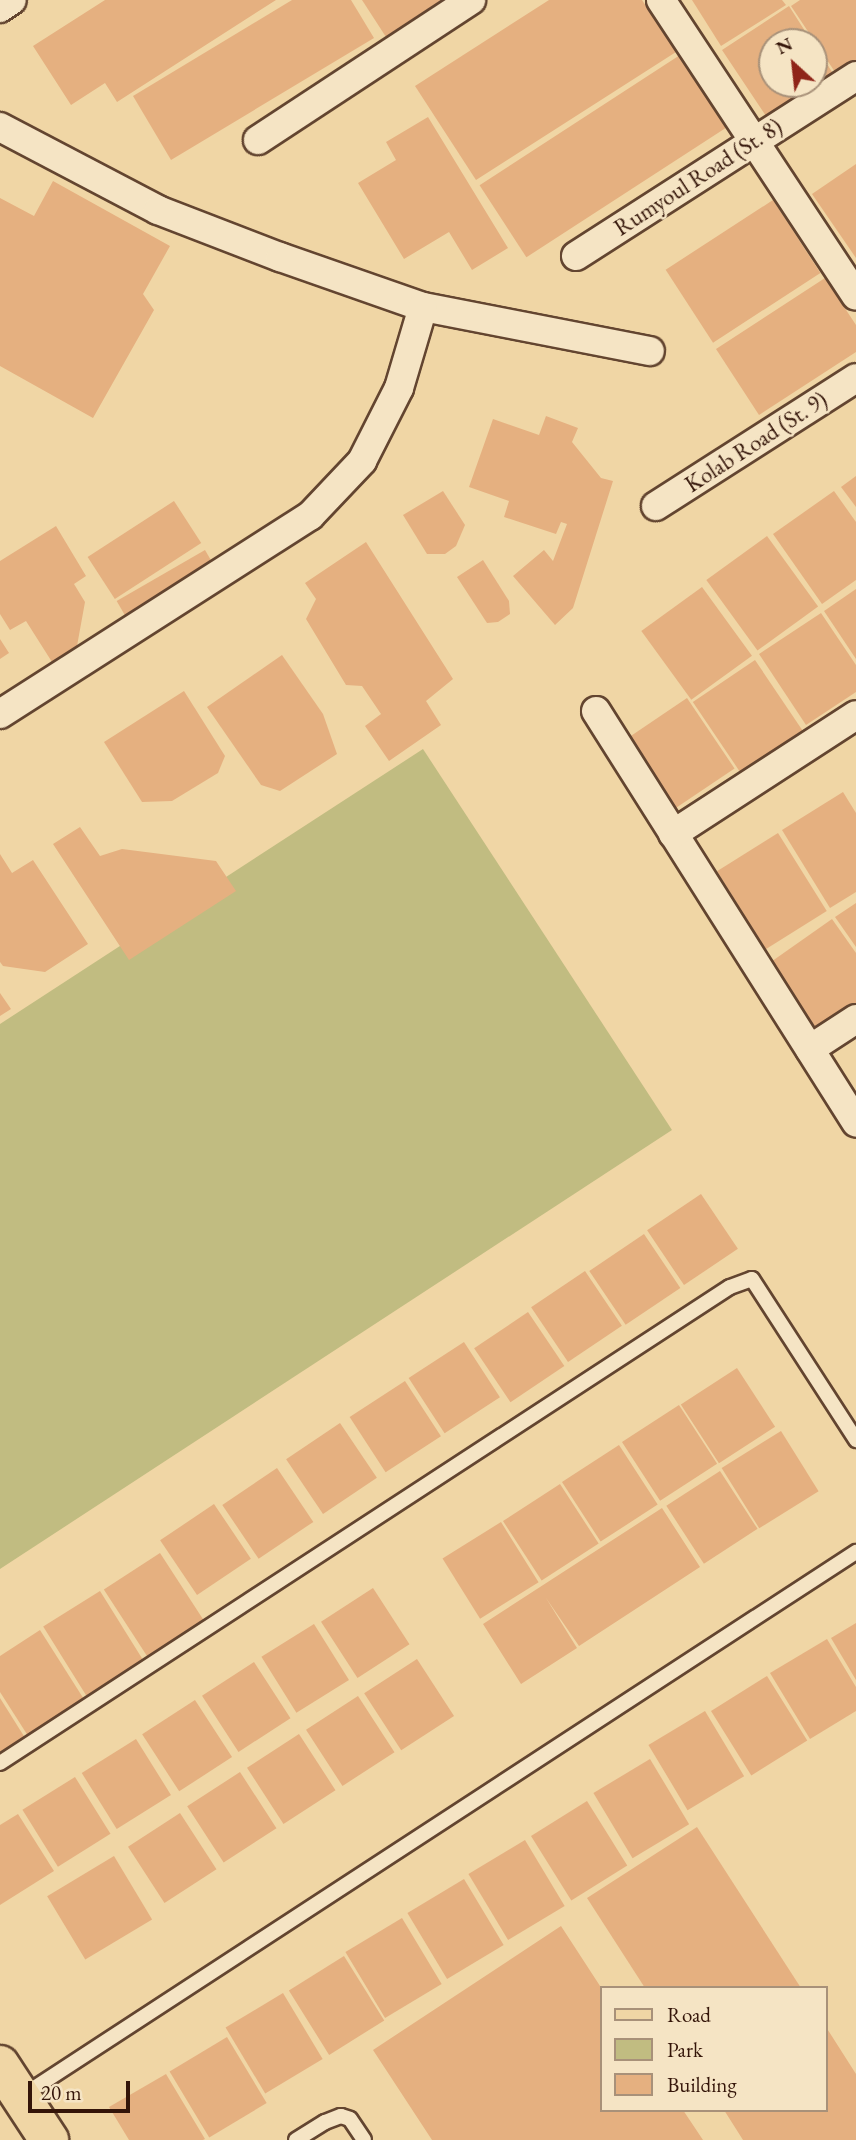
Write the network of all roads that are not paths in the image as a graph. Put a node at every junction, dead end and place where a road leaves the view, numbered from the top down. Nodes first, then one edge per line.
1 (12, 0) edge
2 (471, 0) edge
3 (661, 0) edge
4 (0, 8) edge
5 (856, 76) edge
6 (0, 127) edge
7 (258, 140) dead end
8 (754, 142) junction
9 (576, 256) dead end
10 (856, 296) edge
11 (423, 307) junction
12 (650, 351) dead end
13 (856, 378) edge
14 (656, 506) dead end
15 (596, 711) dead end
16 (0, 714) edge
17 (856, 715) edge
18 (673, 834) junction
19 (856, 1019) edge
20 (810, 1049) junction
21 (856, 1122) edge
22 (856, 1440) edge
23 (856, 1552) edge
24 (0, 1763) edge
25 (0, 2065) edge
26 (21, 2097) junction
27 (49, 2140) edge
28 (296, 2140) edge
29 (364, 2140) edge

1 - 4 street
2 - 7 street
3 - 8 street
5 - 8 street, Rumyoul Road (St. 8)
6 - 11 street
8 - 9 street, Rumyoul Road (St. 8)
8 - 10 street
11 - 12 street
11 - 16 street
13 - 14 street, Kolab Road (St. 9)
15 - 18 street
17 - 18 street
18 - 20 street
19 - 20 street
20 - 21 street
22 - 24 lane
23 - 26 lane
25 - 26 main road
26 - 27 main road
28 - 29 lane

